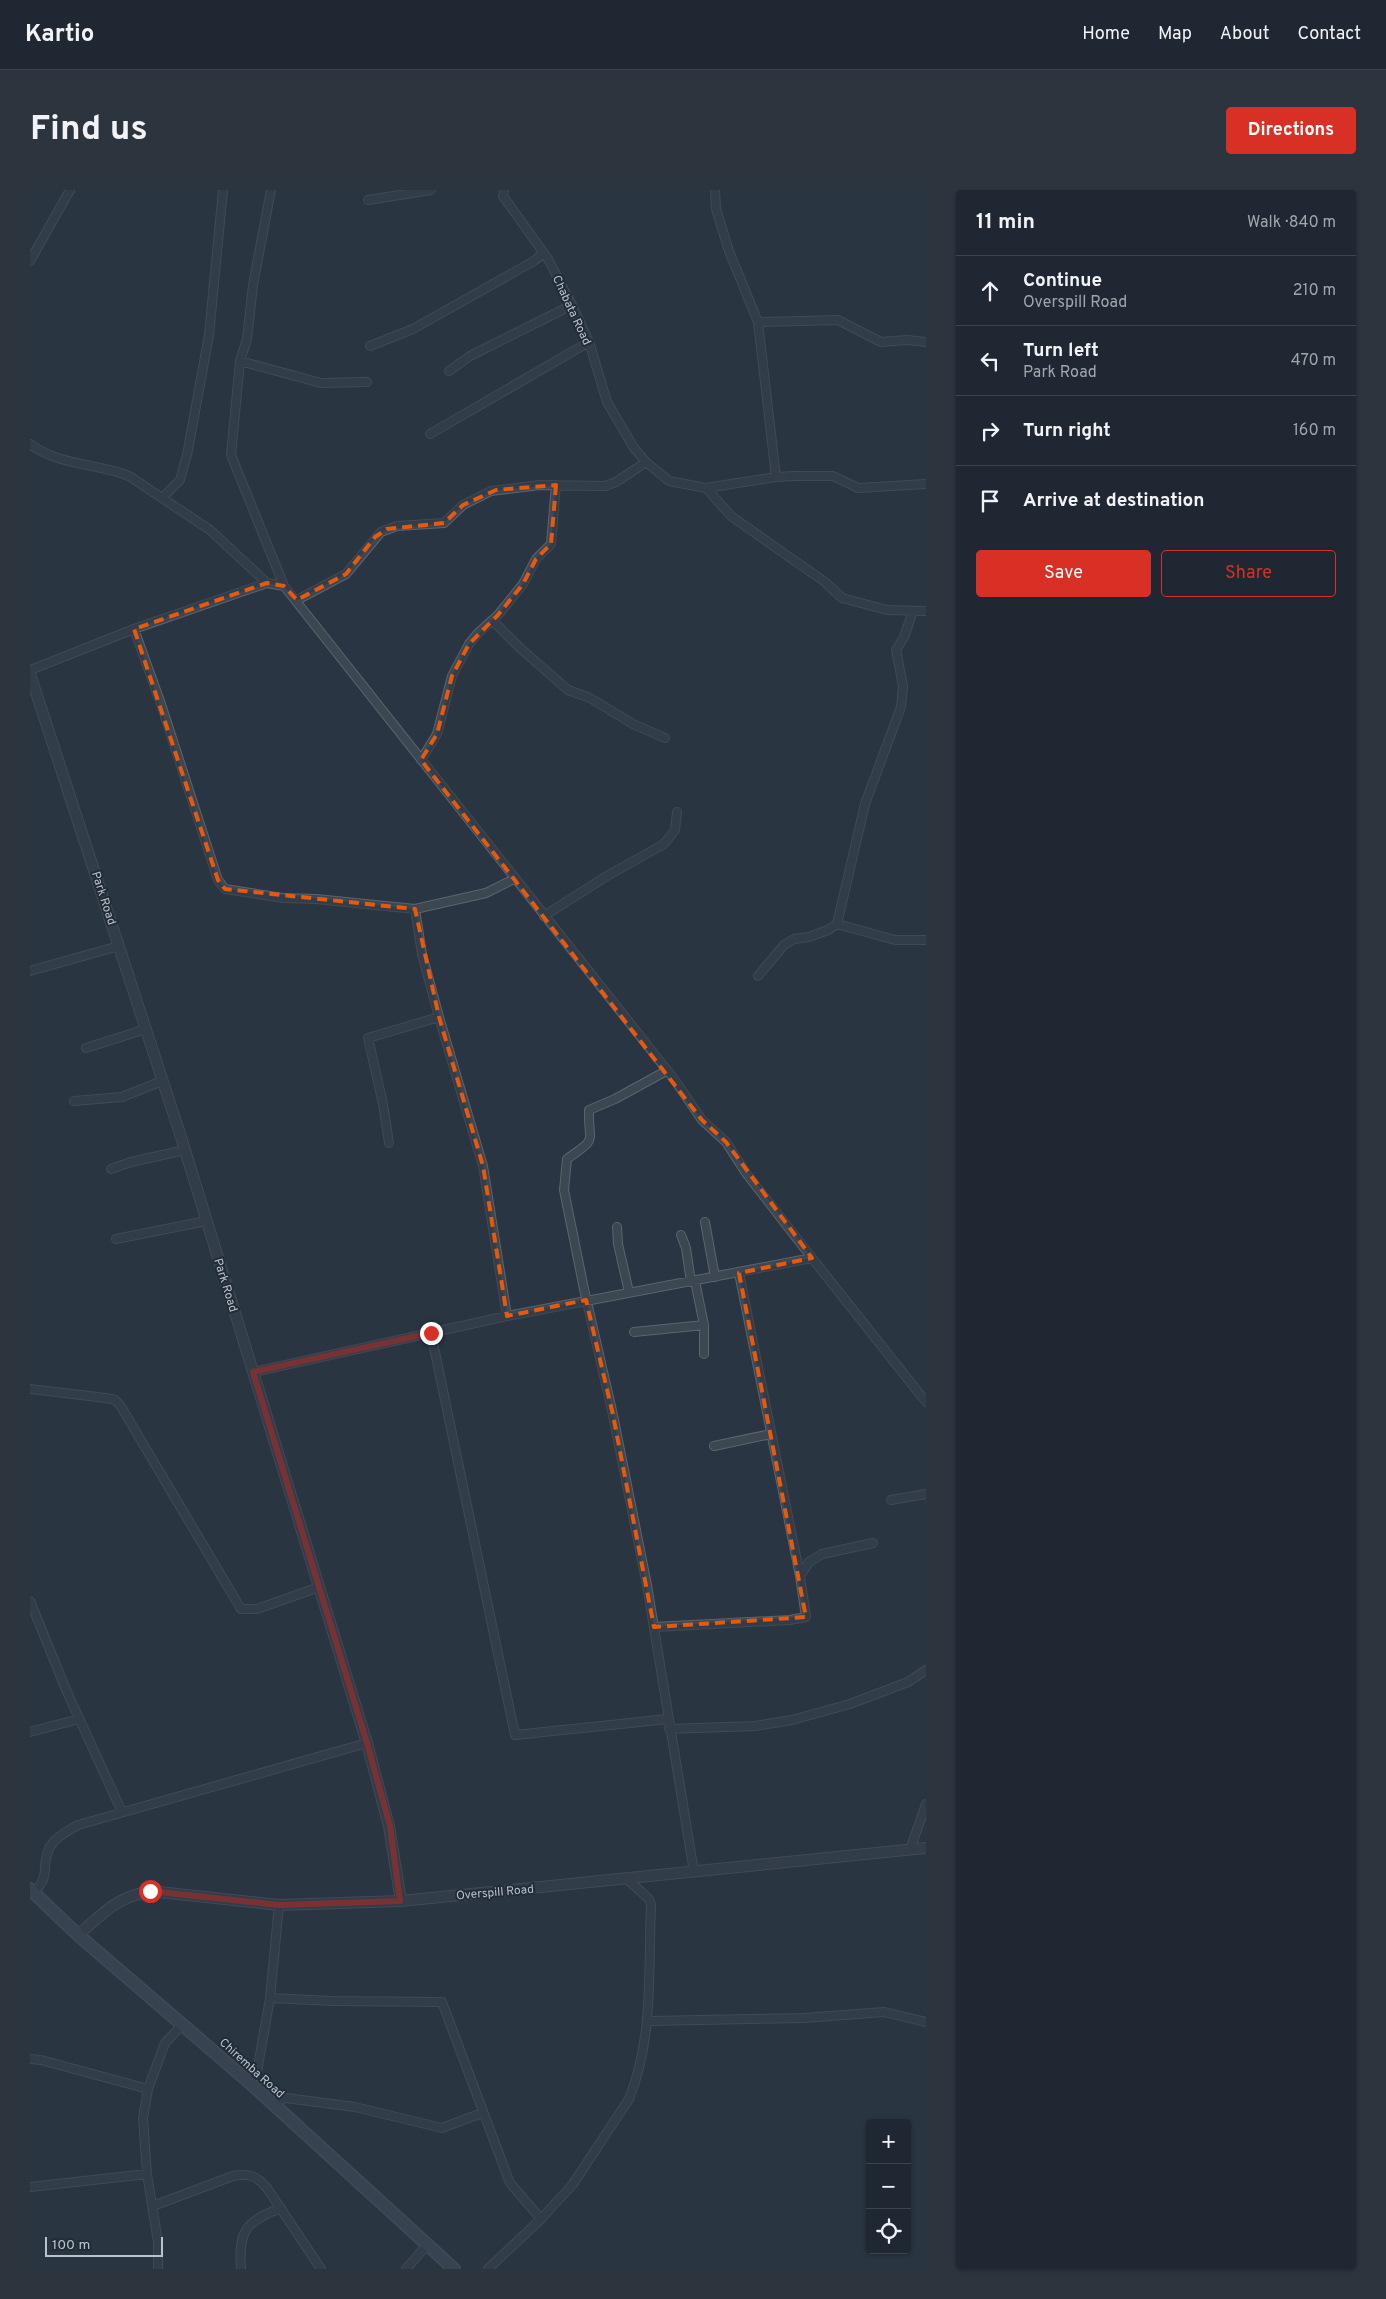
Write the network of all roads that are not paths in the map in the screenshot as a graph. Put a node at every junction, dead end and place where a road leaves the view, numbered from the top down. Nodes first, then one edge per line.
1 (70, 190) edge
2 (223, 190) edge
3 (270, 190) edge
4 (431, 190) edge
5 (504, 190) edge
6 (715, 190) edge
7 (368, 200) dead end
8 (544, 253) junction
9 (30, 261) edge
10 (572, 305) junction
11 (758, 322) junction
12 (588, 342) junction
13 (926, 342) edge
14 (370, 346) dead end
15 (240, 361) junction
16 (449, 371) dead end
17 (367, 382) dead end
18 (430, 434) dead end
19 (30, 444) edge
20 (646, 462) junction
21 (776, 477) junction
22 (926, 484) edge
23 (556, 485) junction
24 (706, 488) junction
25 (162, 498) junction
26 (267, 583) junction
27 (284, 586) junction
28 (297, 600) junction
29 (913, 611) junction
30 (926, 611) edge
31 (493, 621) junction
32 (134, 629) junction
33 (30, 670) edge
34 (30, 674) edge
35 (665, 738) dead end
36 (421, 760) junction
37 (676, 812) dead end
38 (514, 879) junction
39 (415, 909) junction
40 (544, 916) junction
41 (838, 924) junction
42 (926, 940) edge
43 (119, 946) junction
44 (30, 971) edge
45 (758, 976) dead end
46 (439, 1017) junction
47 (146, 1029) junction
48 (86, 1048) dead end
49 (666, 1071) junction
50 (162, 1081) junction
51 (74, 1101) dead end
52 (389, 1143) dead end
53 (185, 1150) junction
54 (111, 1169) dead end
55 (206, 1221) junction
56 (705, 1222) dead end
57 (617, 1228) dead end
58 (681, 1235) dead end
59 (116, 1239) dead end
60 (812, 1258) junction
61 (738, 1273) junction
62 (715, 1277) junction
63 (693, 1281) junction
64 (629, 1292) junction
65 (586, 1300) junction
66 (507, 1316) junction
67 (704, 1325) junction
68 (634, 1332) dead end
69 (431, 1333) junction
70 (704, 1354) dead end
71 (253, 1372) junction
72 (30, 1389) edge
73 (926, 1402) edge
74 (771, 1434) junction
75 (714, 1446) dead end
76 (926, 1494) edge
77 (890, 1500) dead end
78 (873, 1544) dead end
79 (800, 1576) junction
80 (319, 1587) junction
81 (30, 1601) edge
82 (654, 1627) junction
83 (926, 1670) edge
84 (668, 1719) junction
85 (79, 1720) junction
86 (669, 1729) junction
87 (30, 1732) edge
88 (367, 1743) junction
89 (926, 1804) edge
90 (122, 1812) junction
91 (926, 1848) edge
92 (910, 1850) junction
93 (694, 1872) junction
94 (628, 1880) junction
95 (32, 1890) edge
96 (400, 1901) junction
97 (279, 1905) junction
98 (78, 1935) junction
99 (270, 1998) junction
100 (649, 2021) junction
101 (926, 2022) edge
102 (183, 2024) junction
103 (30, 2059) edge
104 (249, 2082) junction
105 (148, 2089) junction
106 (270, 2103) junction
107 (482, 2113) junction
108 (147, 2174) junction
109 (30, 2186) edge
110 (153, 2206) junction
111 (281, 2208) junction
112 (541, 2219) junction
113 (427, 2245) junction
114 (158, 2269) edge
115 (241, 2269) edge
116 (321, 2269) edge
117 (406, 2269) edge
118 (454, 2269) edge
119 (488, 2269) edge

1 - 9 street
2 - 25 street
3 - 15 street
4 - 7 street
5 - 8 street, Chabata Road
6 - 11 street
8 - 10 street, Chabata Road
8 - 14 street
10 - 12 street, Chabata Road
10 - 16 street
11 - 13 street
11 - 21 street
12 - 18 street
12 - 20 street, Chabata Road
15 - 17 street
15 - 27 street
19 - 25 street
20 - 23 street
20 - 24 street, Chabata Road
21 - 22 street, Chabata Road
21 - 24 street, Chabata Road
23 - 28 street
23 - 31 street
24 - 29 street
25 - 26 street
26 - 27 street
26 - 32 street
27 - 28 street
28 - 36 street
29 - 30 street
29 - 41 street
31 - 35 street
31 - 36 street
32 - 33 street
32 - 39 street
34 - 43 street, Park Road
36 - 38 street
37 - 40 street
38 - 39 street
38 - 40 street
39 - 46 street
40 - 49 street
41 - 42 street
41 - 45 street
43 - 44 street
43 - 47 street, Park Road
46 - 52 street
46 - 66 street
47 - 48 street
47 - 50 street, Park Road
49 - 60 street
49 - 65 street
50 - 51 street
50 - 53 street, Park Road
53 - 54 street
53 - 55 street, Park Road
55 - 59 street
55 - 71 street, Park Road
56 - 62 street
57 - 64 street
58 - 63 street
60 - 61 street
60 - 73 street
61 - 62 street
61 - 74 street
62 - 63 street
63 - 64 street
63 - 67 street
64 - 65 street
65 - 66 street
65 - 82 street
66 - 69 street
67 - 68 street
67 - 70 street
69 - 71 street
69 - 84 street
71 - 80 street, Park Road
72 - 80 street
74 - 75 street
74 - 79 street
76 - 77 street
78 - 79 street
79 - 82 street
80 - 88 street, Park Road
81 - 85 street
82 - 84 street
83 - 86 street
84 - 86 street
85 - 87 street
85 - 90 street
86 - 93 street
88 - 90 street
88 - 96 street, Park Road
89 - 92 street
90 - 95 street
91 - 92 street, Overspill Road
92 - 93 street, Overspill Road
93 - 94 street, Overspill Road
94 - 96 street, Overspill Road
94 - 100 street
95 - 98 main road, Chiremba Road
96 - 97 street, Overspill Road
97 - 98 street, Overspill Road
97 - 99 street
98 - 102 main road, Chiremba Road
99 - 104 street
99 - 107 street
100 - 101 street
100 - 112 street
102 - 104 main road, Chiremba Road
102 - 105 street
103 - 105 street
104 - 106 main road, Chiremba Road
105 - 108 street
106 - 107 street
106 - 113 main road, Chiremba Road
107 - 112 street
108 - 109 street
108 - 110 street
110 - 111 street
110 - 114 street
111 - 115 street
111 - 116 street
112 - 119 street
113 - 117 street
113 - 118 main road, Chiremba Road

